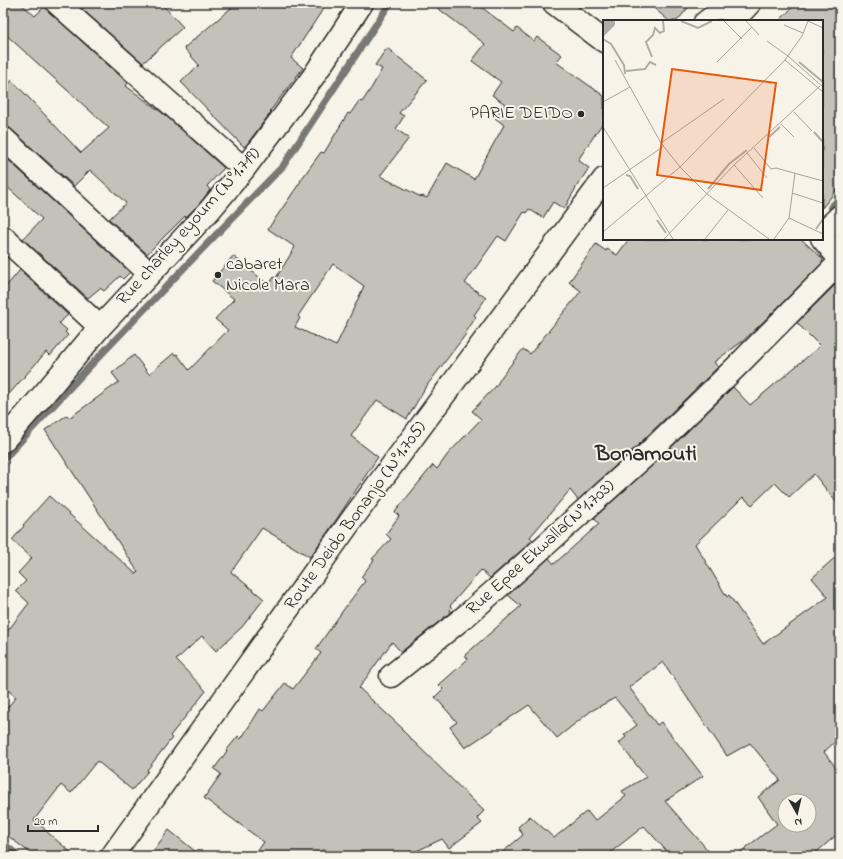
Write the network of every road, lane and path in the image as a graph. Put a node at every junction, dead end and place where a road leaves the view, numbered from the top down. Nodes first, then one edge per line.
1 (57, 3) edge
2 (362, 3) edge
3 (554, 3) edge
4 (740, 13) edge
5 (702, 20) edge
6 (603, 40) edge
7 (3, 138) edge
8 (244, 169) junction
9 (603, 180) edge
10 (840, 216) edge
11 (823, 232) edge
12 (3, 237) edge
13 (823, 239) edge
14 (840, 261) edge
15 (150, 274) junction
16 (100, 327) junction
17 (3, 441) edge
18 (391, 676) dead end
19 (112, 856) edge

1 - 8 street
2 - 8 street, Rue charley eyoum (N°1.719)
3 - 6 street
4 - 5 lane
7 - 15 street
8 - 15 street, Rue charley eyoum (N°1.719)
9 - 19 street, Route Deido Bonanjo (N°1.705)
10 - 11 street
12 - 16 street
13 - 14 street
14 - 18 street, Rue Epee Ekwalla(N°1.703)
15 - 16 street, Rue charley eyoum (N°1.719)
16 - 17 street, Rue charley eyoum (N°1.719)

